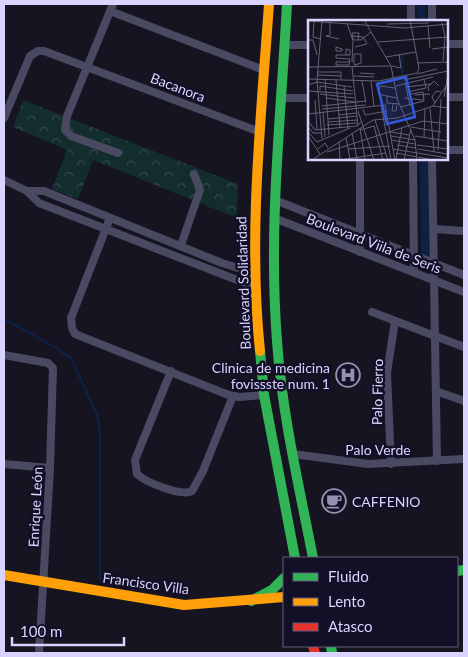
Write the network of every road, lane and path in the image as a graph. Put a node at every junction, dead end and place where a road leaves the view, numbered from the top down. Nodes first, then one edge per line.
1 (269, 4) edge
2 (287, 4) edge
3 (411, 4) edge
4 (432, 4) edge
5 (111, 8) edge
6 (411, 20) edge
7 (432, 20) edge
8 (448, 44) edge
9 (464, 44) edge
10 (285, 45) junction
11 (308, 45) edge
12 (87, 66) junction
13 (264, 70) junction
14 (448, 97) edge
15 (464, 97) edge
16 (282, 98) junction
17 (308, 98) edge
18 (6, 105) edge
19 (4, 118) edge
20 (260, 132) junction
21 (448, 150) edge
22 (464, 150) edge
23 (118, 153) dead end
24 (360, 160) edge
25 (413, 160) edge
26 (432, 160) edge
27 (194, 174) dead end
28 (4, 180) edge
29 (27, 191) junction
30 (275, 200) junction
31 (110, 218) junction
32 (274, 218) junction
33 (434, 229) junction
34 (106, 230) junction
35 (464, 231) edge
36 (362, 235) junction
37 (181, 245) junction
38 (360, 252) junction
39 (414, 255) junction
40 (222, 263) junction
41 (435, 263) junction
42 (414, 272) junction
43 (254, 273) junction
44 (219, 274) junction
45 (464, 275) edge
46 (435, 280) junction
47 (255, 287) junction
48 (464, 292) edge
49 (372, 312) dead end
50 (395, 321) junction
51 (435, 336) junction
52 (464, 347) edge
53 (4, 355) edge
54 (171, 371) junction
55 (436, 390) junction
56 (264, 395) junction
57 (233, 396) junction
58 (464, 401) edge
59 (293, 454) junction
60 (464, 459) edge
61 (437, 460) junction
62 (4, 464) edge
63 (391, 464) junction
64 (50, 468) junction
65 (313, 554) edge
66 (293, 556) edge
67 (4, 575) edge
68 (283, 579) edge
69 (44, 580) junction
70 (283, 597) edge
71 (251, 601) junction
72 (39, 653) edge

1 - 13 main road, Boulevard Solidaridad
2 - 10 main road
3 - 6 street
4 - 7 street
5 - 12 street
5 - 13 street
8 - 9 street
10 - 11 street
10 - 16 main road
12 - 18 street, Bacanora
12 - 20 street, Bacanora
12 - 23 street
13 - 20 main road, Boulevard Solidaridad
14 - 15 street
16 - 17 street
16 - 30 main road
18 - 19 street
20 - 43 main road, Boulevard Solidaridad
21 - 22 street
24 - 36 street
25 - 39 street
26 - 33 street
27 - 37 street
28 - 29 street
29 - 31 street
29 - 34 street
30 - 32 main road
30 - 36 street, Boulevard Viila de Seris
31 - 34 street
31 - 37 street
32 - 38 street, Boulevard Viila de Seris
32 - 59 main road
33 - 35 street
33 - 41 street
34 - 44 street
34 - 54 street
36 - 38 street
36 - 39 street, Boulevard Viila de Seris
37 - 40 street
38 - 42 street, Boulevard Viila de Seris
39 - 41 street, Boulevard Viila de Seris
39 - 42 street
40 - 43 street
40 - 44 street
41 - 45 street, Boulevard Viila de Seris
41 - 46 street
42 - 46 street, Boulevard Viila de Seris
43 - 47 main road, Boulevard Solidaridad
44 - 47 street
46 - 48 street, Boulevard Viila de Seris
46 - 51 street
47 - 56 main road, Boulevard Solidaridad
49 - 50 street
50 - 51 street
50 - 63 street, Palo Fierro
51 - 52 street
51 - 55 street
53 - 64 street, Enrique León
54 - 57 street
54 - 57 street
55 - 58 street
55 - 61 street
56 - 57 street
56 - 66 main road, Boulevard Solidaridad
59 - 63 street, Palo Verde
59 - 65 main road
60 - 61 street, Palo Verde
61 - 63 street, Palo Verde
62 - 64 street
64 - 69 street, Enrique León
65 - 66 main road
67 - 69 main road, Francisco Villa
68 - 71 main road
69 - 71 main road, Francisco Villa
69 - 72 street, Enrique León
70 - 71 main road, Francisco Villa

